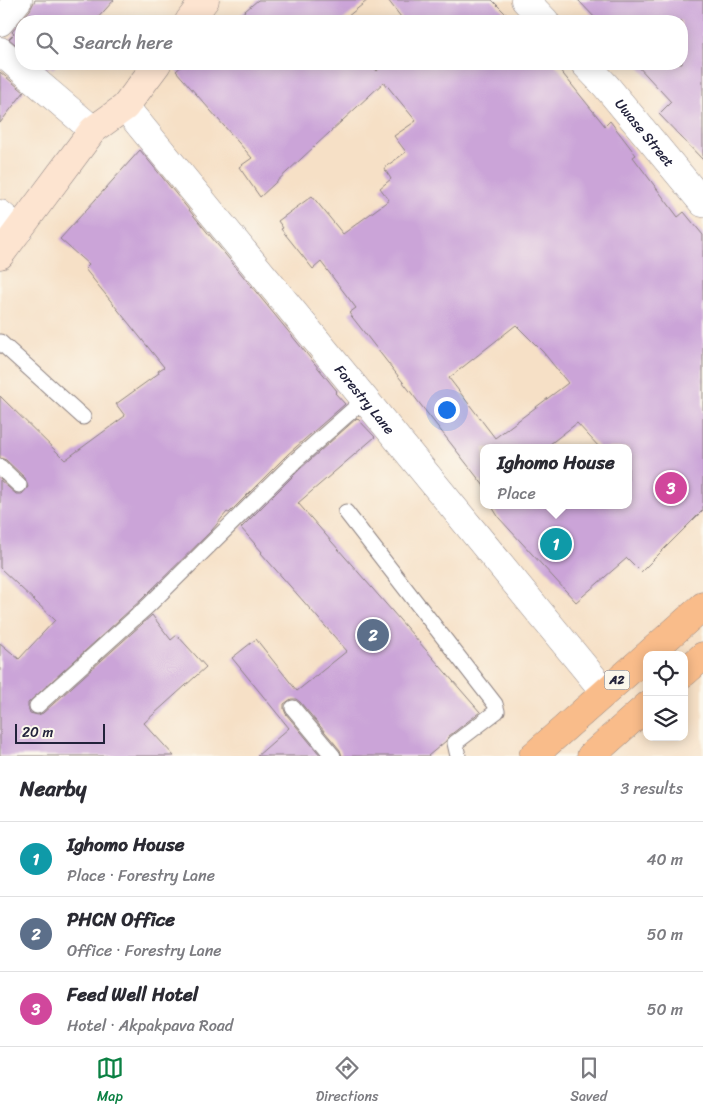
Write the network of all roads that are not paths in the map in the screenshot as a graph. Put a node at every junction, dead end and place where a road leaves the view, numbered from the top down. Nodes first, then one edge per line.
1 (18, 0) edge
2 (205, 0) edge
3 (525, 0) edge
4 (194, 15) edge
5 (539, 15) edge
6 (0, 22) edge
7 (0, 51) edge
8 (15, 64) edge
9 (22, 70) edge
10 (153, 70) edge
11 (591, 70) edge
12 (125, 107) junction
13 (93, 130) junction
14 (703, 204) edge
15 (9, 222) edge
16 (0, 255) edge
17 (0, 342) edge
18 (366, 398) junction
19 (83, 416) dead end
20 (0, 467) edge
21 (19, 485) dead end
22 (346, 512) dead end
23 (703, 606) edge
24 (703, 656) edge
25 (688, 669) edge
26 (604, 691) junction
27 (37, 706) dead end
28 (294, 708) dead end
29 (643, 710) edge
30 (333, 756) edge
31 (458, 756) edge
32 (533, 756) edge
33 (591, 756) edge

1 - 6 street
2 - 4 street
3 - 5 street
7 - 8 street
9 - 13 street
10 - 12 street
11 - 14 street, Uwase Street
12 - 13 street
12 - 18 street, Forestry Lane
13 - 15 street
15 - 16 street
17 - 19 lane
18 - 26 street, Forestry Lane
18 - 27 lane
20 - 21 lane
22 - 31 lane
23 - 26 highway, A2
24 - 25 highway
26 - 32 highway, A2
28 - 30 lane
29 - 33 highway

